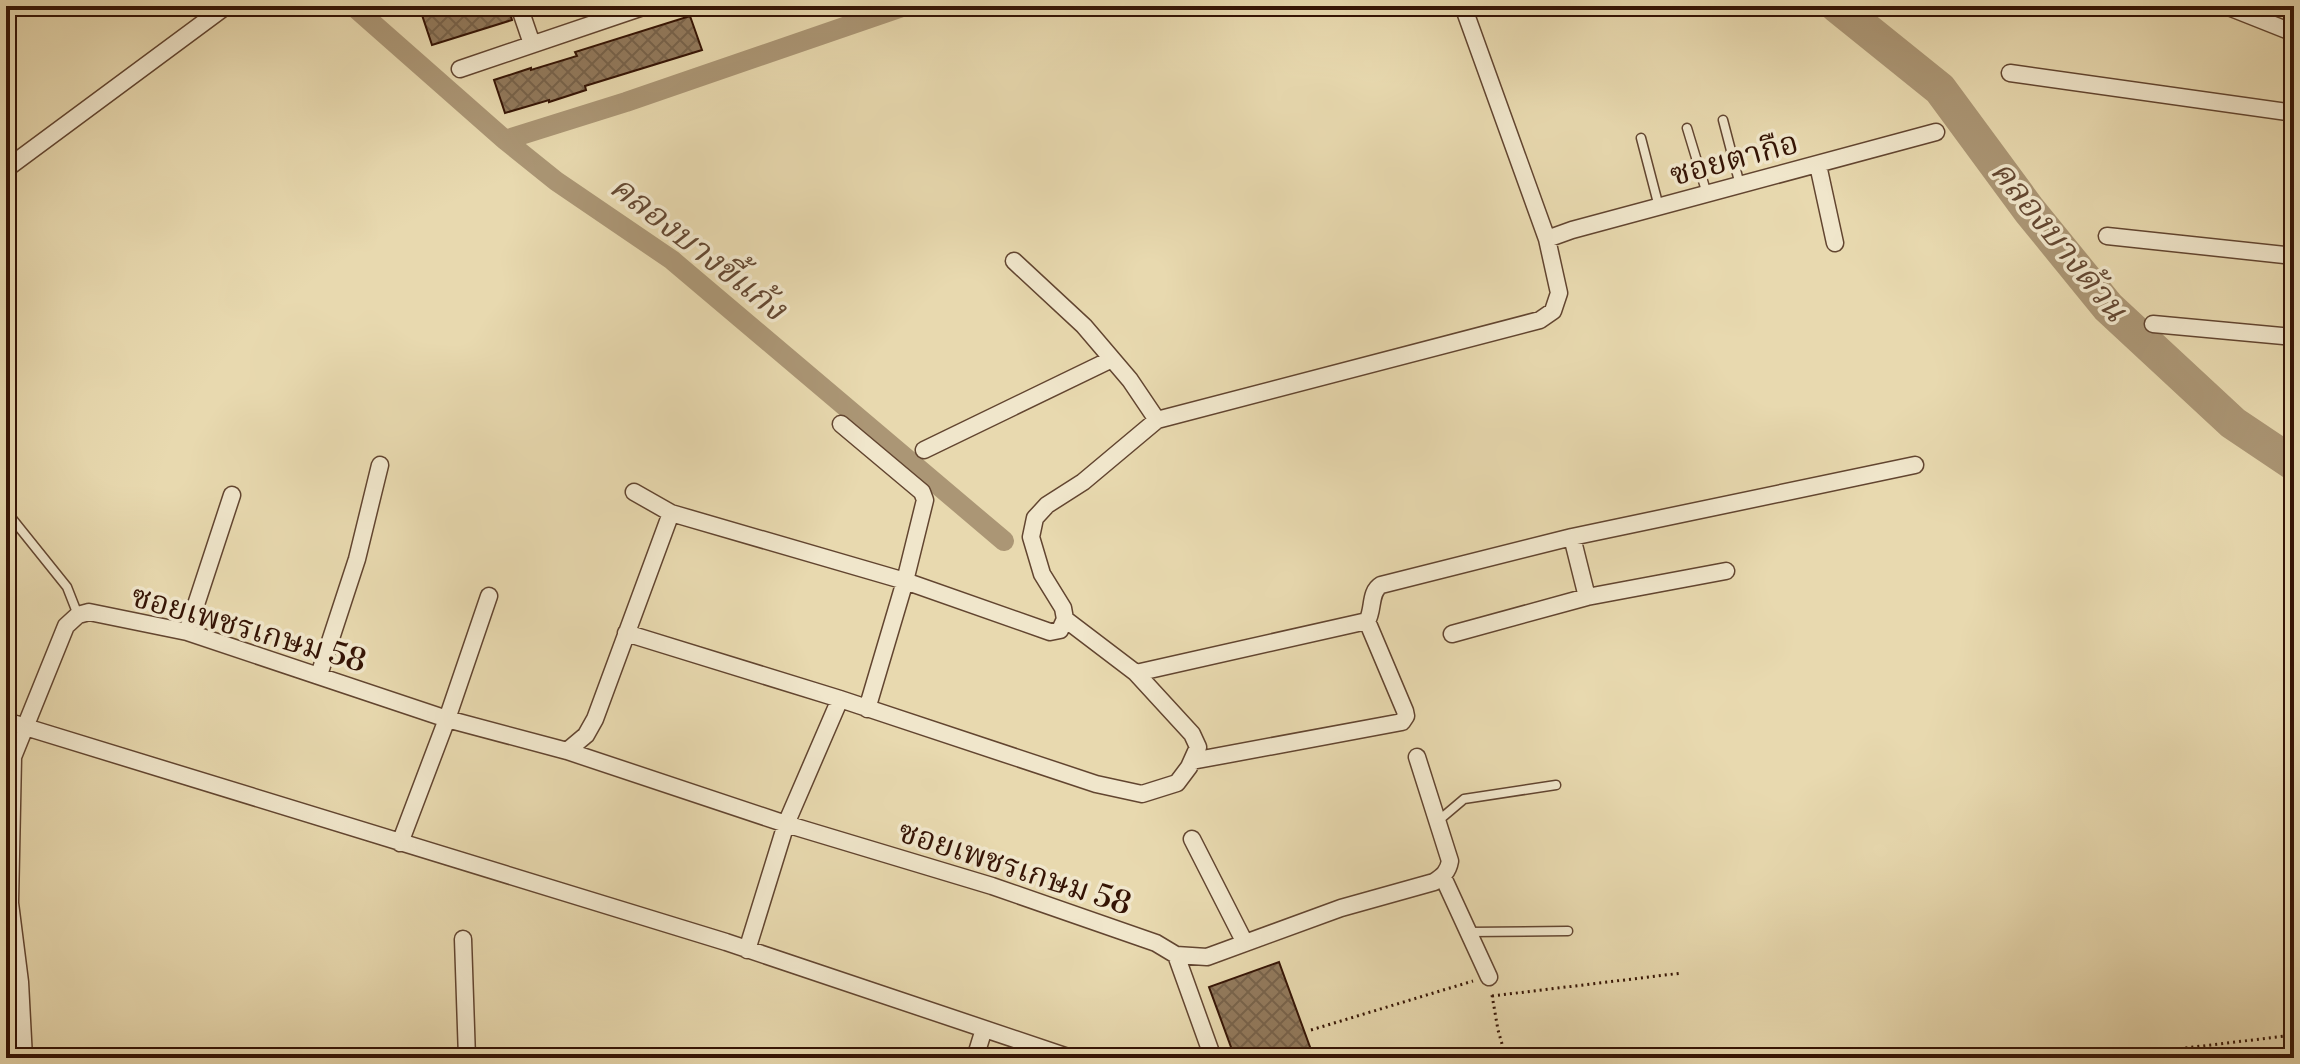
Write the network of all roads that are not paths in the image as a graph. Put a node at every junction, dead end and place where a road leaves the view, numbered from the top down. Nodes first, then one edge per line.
1 (226, 6) edge
2 (519, 6) edge
3 (646, 6) edge
4 (1463, 6) edge
5 (2226, 6) edge
6 (2294, 33) edge
7 (532, 44) junction
8 (460, 69) dead end
9 (2010, 73) dead end
10 (2294, 113) edge
11 (1723, 120) dead end
12 (1687, 128) dead end
13 (1936, 132) dead end
14 (1641, 138) dead end
15 (1818, 165) junction
16 (6, 169) edge
17 (1741, 186) junction
18 (1707, 194) junction
19 (1659, 207) junction
20 (2107, 236) dead end
21 (1547, 239) junction
22 (1835, 243) dead end
23 (2294, 256) edge
24 (1014, 261) dead end
25 (2153, 324) dead end
26 (2294, 337) edge
27 (1112, 359) junction
28 (1157, 420) junction
29 (841, 424) dead end
30 (924, 450) dead end
31 (380, 465) dead end
32 (1915, 465) dead end
33 (634, 492) dead end
34 (232, 495) dead end
35 (6, 511) edge
36 (671, 513) junction
37 (1572, 537) junction
38 (1726, 571) dead end
39 (905, 581) junction
40 (489, 596) dead end
41 (1587, 597) junction
42 (78, 615) junction
43 (1065, 619) junction
44 (1367, 621) junction
45 (187, 632) junction
46 (626, 633) junction
47 (1452, 634) dead end
48 (1136, 673) junction
49 (319, 675) junction
50 (840, 699) junction
51 (867, 709) junction
52 (447, 719) junction
53 (6, 721) edge
54 (23, 726) junction
55 (567, 751) junction
56 (1417, 757) dead end
57 (1192, 761) junction
58 (1556, 785) dead end
59 (1437, 821) junction
60 (786, 824) junction
61 (1192, 839) dead end
62 (400, 843) junction
63 (1443, 877) junction
64 (8, 903) edge
65 (1568, 931) dead end
66 (1468, 932) junction
67 (463, 939) dead end
68 (1245, 943) junction
69 (747, 950) junction
70 (1176, 955) junction
71 (1489, 977) road end
72 (14, 1004) edge
73 (984, 1029) junction
74 (24, 1058) edge
75 (467, 1058) edge
76 (975, 1058) edge
77 (1071, 1058) edge
78 (1213, 1058) edge

1 - 16 street
2 - 7 street
3 - 7 street
4 - 21 street
5 - 6 street
7 - 8 street
9 - 10 street
11 - 17 lane
12 - 18 lane
13 - 15 street, ซอยตากือ
14 - 19 lane
15 - 17 street, ซอยตากือ
15 - 22 street
17 - 18 street, ซอยตากือ
18 - 19 street, ซอยตากือ
19 - 21 street, ซอยตากือ
20 - 23 street
21 - 28 street
24 - 27 street
25 - 26 street
27 - 28 street
27 - 30 street
28 - 43 street
29 - 39 street
31 - 49 street
32 - 37 street
33 - 36 street
34 - 45 street
35 - 42 lane
36 - 39 street
36 - 46 street
37 - 41 street
37 - 44 street
38 - 41 street
39 - 43 street
39 - 51 street
40 - 52 street
41 - 47 street
42 - 45 street, ซอยเพชรเกษม 58
42 - 54 street
43 - 48 street
44 - 48 street
44 - 57 street
45 - 49 street, ซอยเพชรเกษม 58
46 - 50 street
46 - 55 street
48 - 57 street
49 - 52 street, ซอยเพชรเกษม 58
50 - 51 street
50 - 60 street
51 - 57 street
52 - 55 street, ซอยเพชรเกษม 58
52 - 62 street
53 - 54 street
54 - 62 street
54 - 64 street
55 - 60 street, ซอยเพชรเกษม 58
56 - 59 street
58 - 59 lane
59 - 63 street
60 - 69 street
60 - 70 street, ซอยเพชรเกษม 58
61 - 68 street
62 - 69 street
63 - 66 street
63 - 68 street, ซอยเพชรเกษม 58
64 - 72 street
65 - 66 lane
66 - 71 street
67 - 75 street
68 - 70 street, ซอยเพชรเกษม 58
69 - 73 street
70 - 78 street
72 - 74 street
73 - 76 street
73 - 77 street

